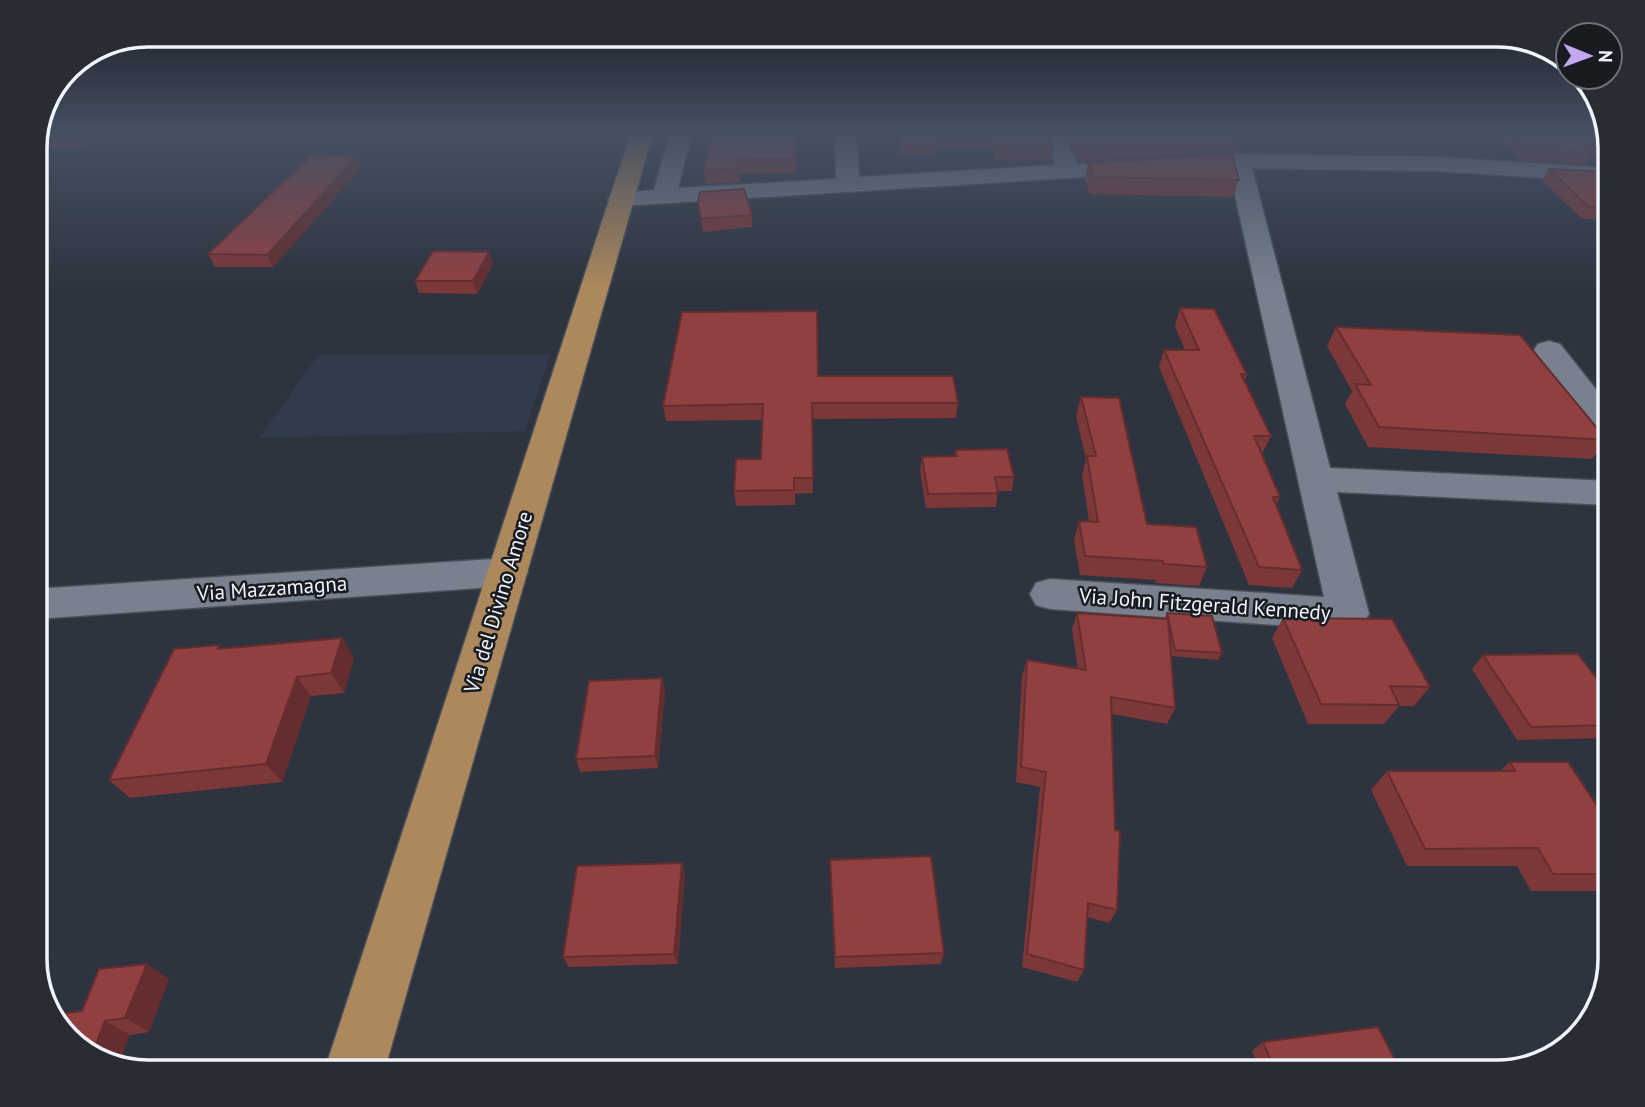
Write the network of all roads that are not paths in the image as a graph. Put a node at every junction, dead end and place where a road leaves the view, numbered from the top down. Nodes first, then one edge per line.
1 (629, 185) edge
2 (663, 185) edge
3 (848, 185) joint
4 (853, 185) edge
5 (1245, 185) edge
6 (664, 196) junction
7 (620, 199) junction
8 (1549, 351) dead end
9 (1598, 414) edge
10 (1315, 479) junction
11 (1598, 492) edge
12 (508, 572) junction
13 (1050, 594) dead end
14 (47, 603) edge
15 (358, 1060) edge

1 - 7 main road, Via del Divino Amore
2 - 6 street
3 - 4 street
3 - 6 street
5 - 10 street, Via John Fitzgerald Kennedy
6 - 7 street
7 - 12 main road, Via del Divino Amore
8 - 9 street
10 - 11 street
10 - 13 street, Via John Fitzgerald Kennedy
12 - 14 street, Via Mazzamagna
12 - 15 main road, Via del Divino Amore

